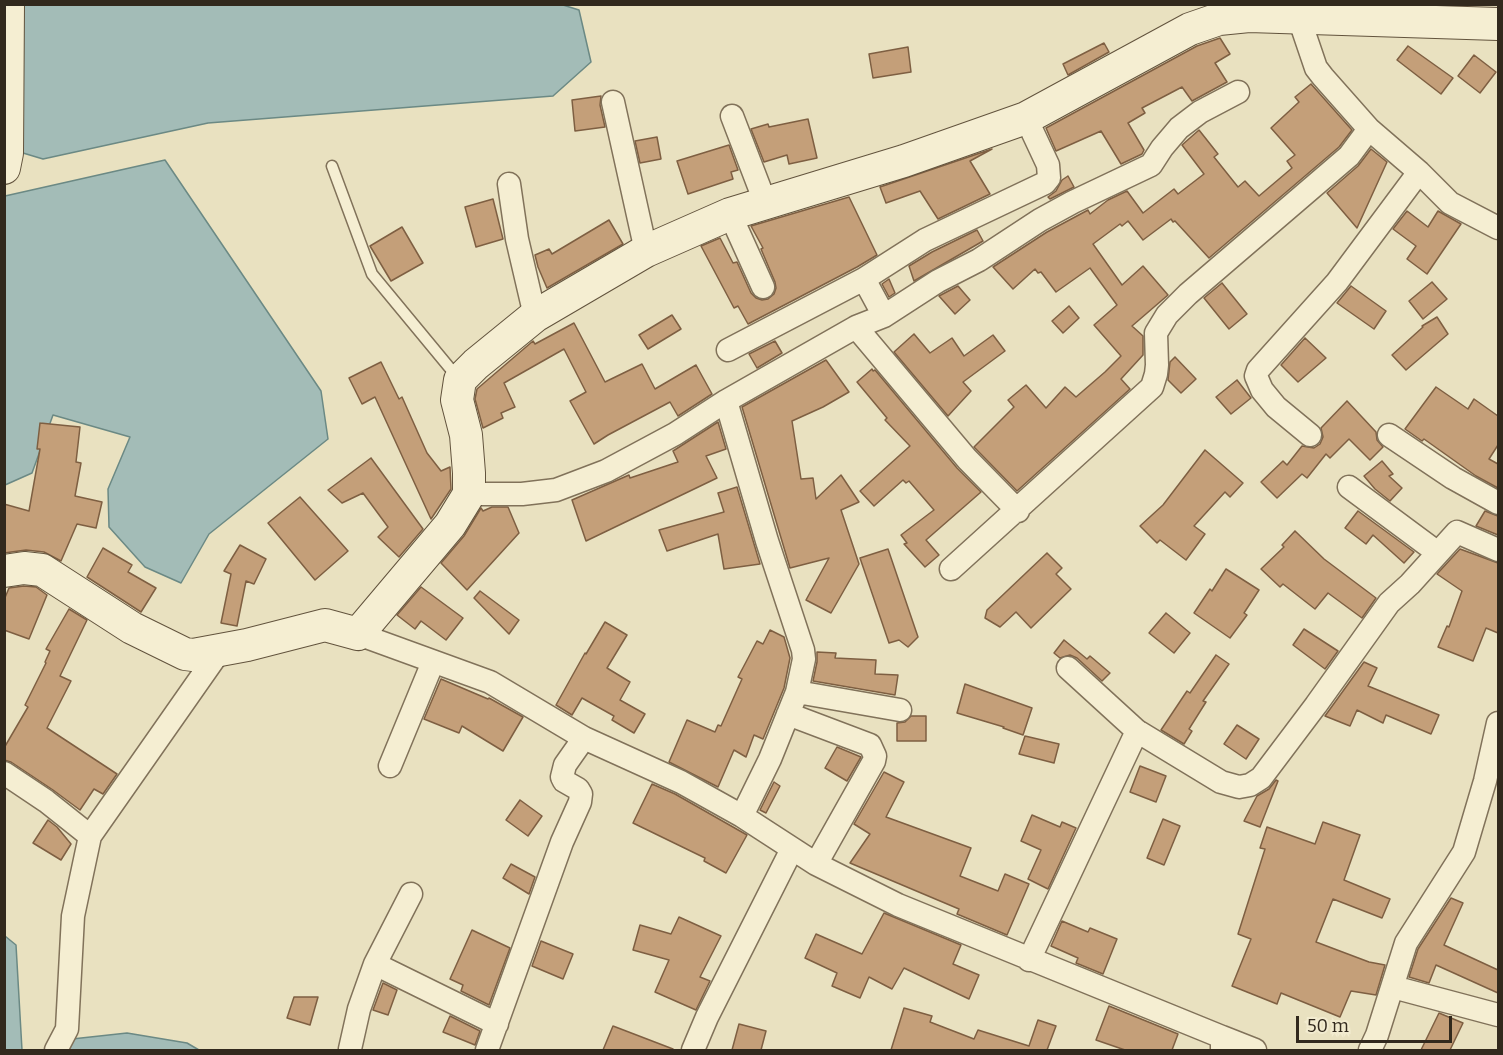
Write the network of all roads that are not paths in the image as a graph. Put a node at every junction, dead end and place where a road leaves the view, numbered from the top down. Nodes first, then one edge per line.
1 (8, 4) edge
2 (1308, 11) edge
3 (1498, 24) edge
4 (1238, 92) dead end
5 (613, 102) dead end
6 (732, 116) dead end
7 (1026, 118) junction
8 (1369, 129) junction
9 (332, 166) dead end
10 (4, 168) edge
11 (1419, 172) junction
12 (509, 184) dead end
13 (765, 202) junction
14 (730, 214) junction
15 (1498, 228) edge
16 (646, 250) junction
17 (864, 279) junction
18 (764, 287) dead end
19 (535, 316) junction
20 (884, 316) junction
21 (856, 327) junction
22 (728, 350) dead end
23 (460, 381) junction
24 (726, 401) junction
25 (1310, 435) dead end
26 (1389, 435) dead end
27 (1349, 487) dead end
28 (469, 494) junction
29 (1498, 503) edge
30 (1018, 511) junction
31 (1498, 550) edge
32 (1438, 553) junction
33 (951, 569) dead end
34 (4, 571) edge
35 (358, 634) junction
36 (221, 649) junction
37 (433, 662) junction
38 (1068, 668) dead end
39 (797, 692) junction
40 (900, 710) dead end
41 (788, 714) junction
42 (1498, 723) edge
43 (1137, 731) junction
44 (584, 738) junction
45 (390, 766) dead end
46 (4, 773) edge
47 (1489, 801) edge
48 (742, 816) junction
49 (90, 836) junction
50 (792, 849) junction
51 (816, 864) junction
52 (411, 894) dead end
53 (1029, 960) junction
54 (375, 964) junction
55 (1393, 987) junction
56 (1498, 1015) edge
57 (497, 1024) junction
58 (1222, 1044) edge
59 (350, 1049) dead end
60 (56, 1050) edge
61 (487, 1050) edge
62 (693, 1050) edge
63 (1255, 1050) edge
64 (1370, 1050) edge

1 - 10 street
2 - 3 street
2 - 7 street
2 - 8 street
4 - 20 street
5 - 16 street
6 - 13 street
7 - 13 street
7 - 17 street
8 - 11 street
8 - 30 street
9 - 23 lane
11 - 15 street
11 - 25 street
12 - 19 street
13 - 14 street
14 - 16 street
14 - 18 street
16 - 19 street
17 - 20 street
17 - 22 street
19 - 23 street
20 - 21 street
21 - 24 street
21 - 30 street
23 - 28 street
24 - 28 street
24 - 39 street
26 - 29 street
27 - 32 street
28 - 35 street
30 - 33 street
31 - 32 street
32 - 43 street
34 - 36 street
35 - 36 street
35 - 37 street
36 - 49 street
37 - 44 street
37 - 45 street
38 - 43 street
39 - 40 street
39 - 41 street
41 - 48 street
41 - 51 street
42 - 47 street
43 - 53 street
44 - 48 street
44 - 57 street
46 - 49 street
47 - 55 street
48 - 50 street
49 - 60 street
50 - 51 street
50 - 62 street
51 - 53 street
52 - 54 street
53 - 58 street
54 - 57 street
54 - 59 street
55 - 56 street
55 - 64 street
57 - 61 street
58 - 63 street

